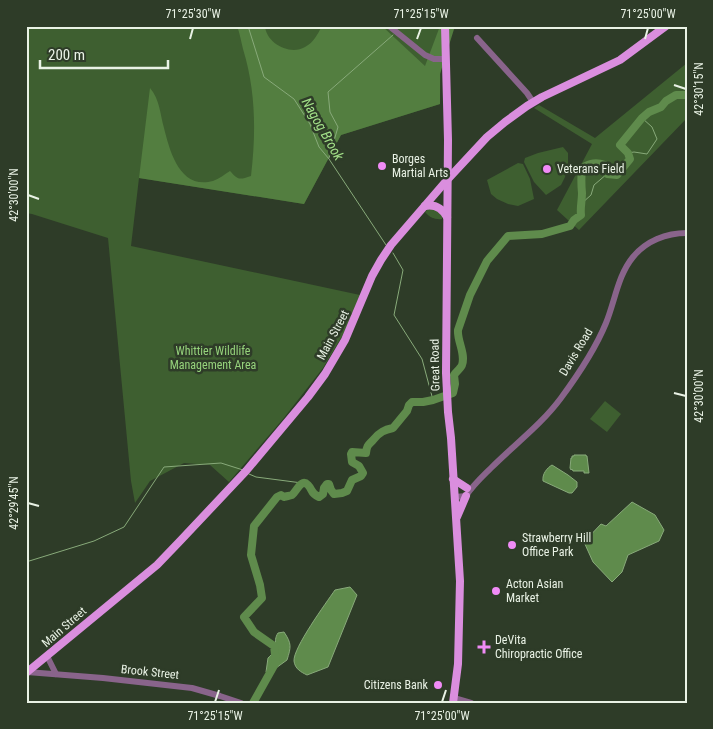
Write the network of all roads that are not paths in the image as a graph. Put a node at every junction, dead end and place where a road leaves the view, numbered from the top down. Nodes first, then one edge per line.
1 (389, 26) edge
2 (445, 26) edge
3 (666, 26) edge
4 (478, 38) dead end
5 (446, 59) junction
6 (533, 102) junction
7 (447, 156) junction
8 (463, 162) junction
9 (447, 180) junction
10 (425, 206) junction
11 (447, 217) junction
12 (687, 233) edge
13 (453, 479) junction
14 (468, 490) junction
15 (454, 494) junction
16 (456, 519) junction
17 (47, 656) junction
18 (27, 672) edge
19 (56, 674) junction
20 (454, 700) edge
21 (241, 703) edge
22 (471, 703) edge

1 - 5 street
2 - 5 main road, Great Road
3 - 6 main road, Main Street
4 - 6 street
5 - 7 main road, Great Road
6 - 8 main road, Main Street
7 - 8 main road
7 - 9 main road, Great Road
8 - 9 main road, Main Street
9 - 10 main road, Main Street
9 - 11 main road, Great Road
10 - 11 main road
10 - 17 main road, Main Street
11 - 13 main road, Great Road
12 - 14 street, Davis Road
13 - 14 main road
13 - 15 main road, Great Road
14 - 15 street
14 - 16 main road
15 - 16 main road, Great Road
16 - 20 main road, Great Road
17 - 18 main road, Main Street
17 - 19 street
18 - 19 street, Brook Street
19 - 21 street, Brook Street
20 - 22 street

